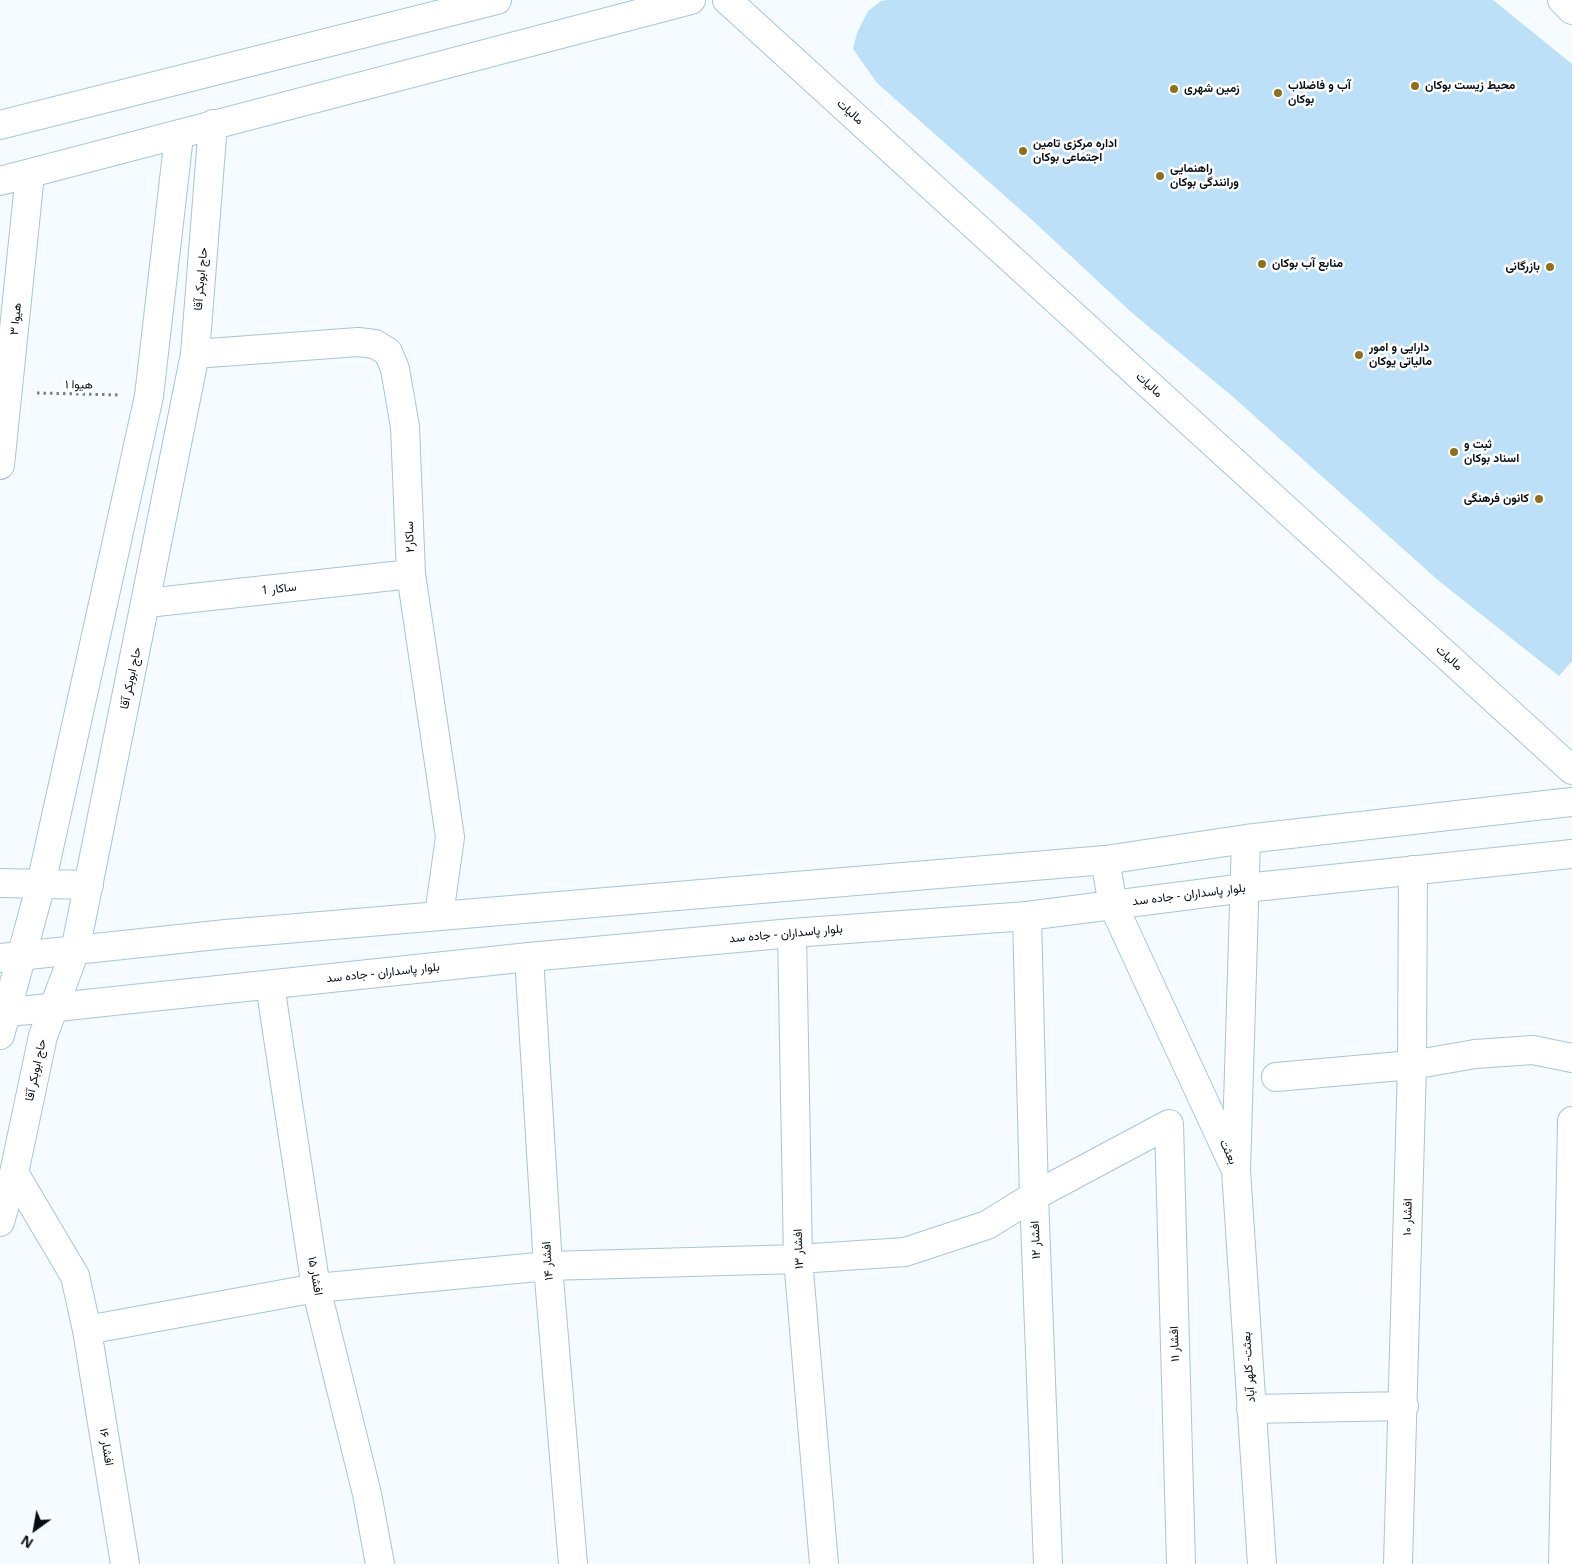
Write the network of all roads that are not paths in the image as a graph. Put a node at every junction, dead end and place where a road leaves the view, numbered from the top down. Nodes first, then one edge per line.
1 (497, 0) edge
2 (691, 0) edge
3 (727, 0) edge
4 (1562, 0) edge
5 (1572, 10) edge
6 (213, 124) junction
7 (0, 125) edge
8 (179, 136) junction
9 (30, 174) junction
10 (0, 181) edge
11 (195, 354) junction
12 (0, 465) edge
13 (411, 574) junction
14 (147, 603) junction
15 (1570, 766) edge
16 (1572, 802) edge
17 (1246, 840) junction
18 (1572, 854) edge
19 (1104, 860) junction
20 (1413, 870) junction
21 (0, 884) edge
22 (41, 884) junction
23 (89, 885) junction
24 (1245, 888) junction
25 (1114, 905) junction
26 (439, 916) junction
27 (1027, 916) junction
28 (792, 933) junction
29 (75, 951) junction
30 (11, 957) edge
31 (529, 957) junction
32 (270, 985) junction
33 (53, 1007) junction
34 (2, 1020) edge
35 (1572, 1058) edge
36 (1412, 1065) junction
37 (1276, 1076) dead end
38 (1572, 1121) edge
39 (1236, 1170) junction
40 (14, 1173) junction
41 (1034, 1196) junction
42 (0, 1222) edge
43 (798, 1259) junction
44 (548, 1266) junction
45 (316, 1288) junction
46 (87, 1330) junction
47 (1404, 1406) junction
48 (1252, 1409) junction
49 (125, 1564) edge
50 (380, 1564) edge
51 (573, 1564) edge
52 (824, 1564) edge
53 (1048, 1564) edge
54 (1181, 1564) edge
55 (1262, 1564) edge
56 (1398, 1564) edge
57 (1562, 1564) edge

1 - 7 street
2 - 6 street
3 - 15 street, مالیات
4 - 5 street
6 - 8 street
6 - 11 street, حاج ابوبکر آقا
8 - 9 street
8 - 22 street
9 - 10 street
9 - 12 street, هیوا ۳
11 - 13 street, ساکار۲
11 - 14 street, حاج ابوبکر آقا
13 - 14 street, ساکار 1
13 - 26 street, ساکار۲
14 - 23 street, حاج ابوبکر آقا
16 - 17 street
17 - 19 street
17 - 24 street, بعثت
18 - 20 street, بلوار پاسداران - جاده سد
19 - 25 street, بعثت
19 - 26 street
20 - 24 street, بلوار پاسداران - جاده سد
20 - 36 street, افشار ۱۰
21 - 22 street
22 - 23 street
22 - 30 street
23 - 29 street, حاج ابوبکر آقا
24 - 25 street, بلوار پاسداران - جاده سد
24 - 39 street, بعثت
25 - 27 street, بلوار پاسداران - جاده سد
25 - 39 street, بعثت
26 - 29 street
27 - 28 street, بلوار پاسداران - جاده سد
27 - 41 street, افشار ۱۲
28 - 31 street, بلوار پاسداران - جاده سد
28 - 43 street, افشار ۱۳
29 - 30 street
29 - 33 street, حاج ابوبکر آقا
30 - 34 street
31 - 32 street, بلوار پاسداران - جاده سد
31 - 44 street, افشار ۱۴
32 - 33 street, بلوار پاسداران - جاده سد
32 - 45 street, افشار ۱۵
33 - 34 street, بلوار پاسداران - جاده سد
33 - 40 street, حاج ابوبکر آقا
35 - 36 street
36 - 37 street
36 - 47 street, افشار ۱۰
38 - 57 street
39 - 48 street, بعثت- کلهر آباد
40 - 42 street, حاج ابوبکر آقا
40 - 46 street, افشار ۱۶
41 - 43 street
41 - 53 street, افشار ۱۲
41 - 54 street, افشار ۱۱
43 - 44 street
43 - 52 street, افشار ۱۳
44 - 45 street
44 - 51 street, افشار ۱۴
45 - 46 street
45 - 50 street, افشار ۱۵
46 - 49 street, افشار ۱۶
47 - 48 street
47 - 56 street, افشار ۱۰
48 - 55 street, بعثت- کلهر آباد

